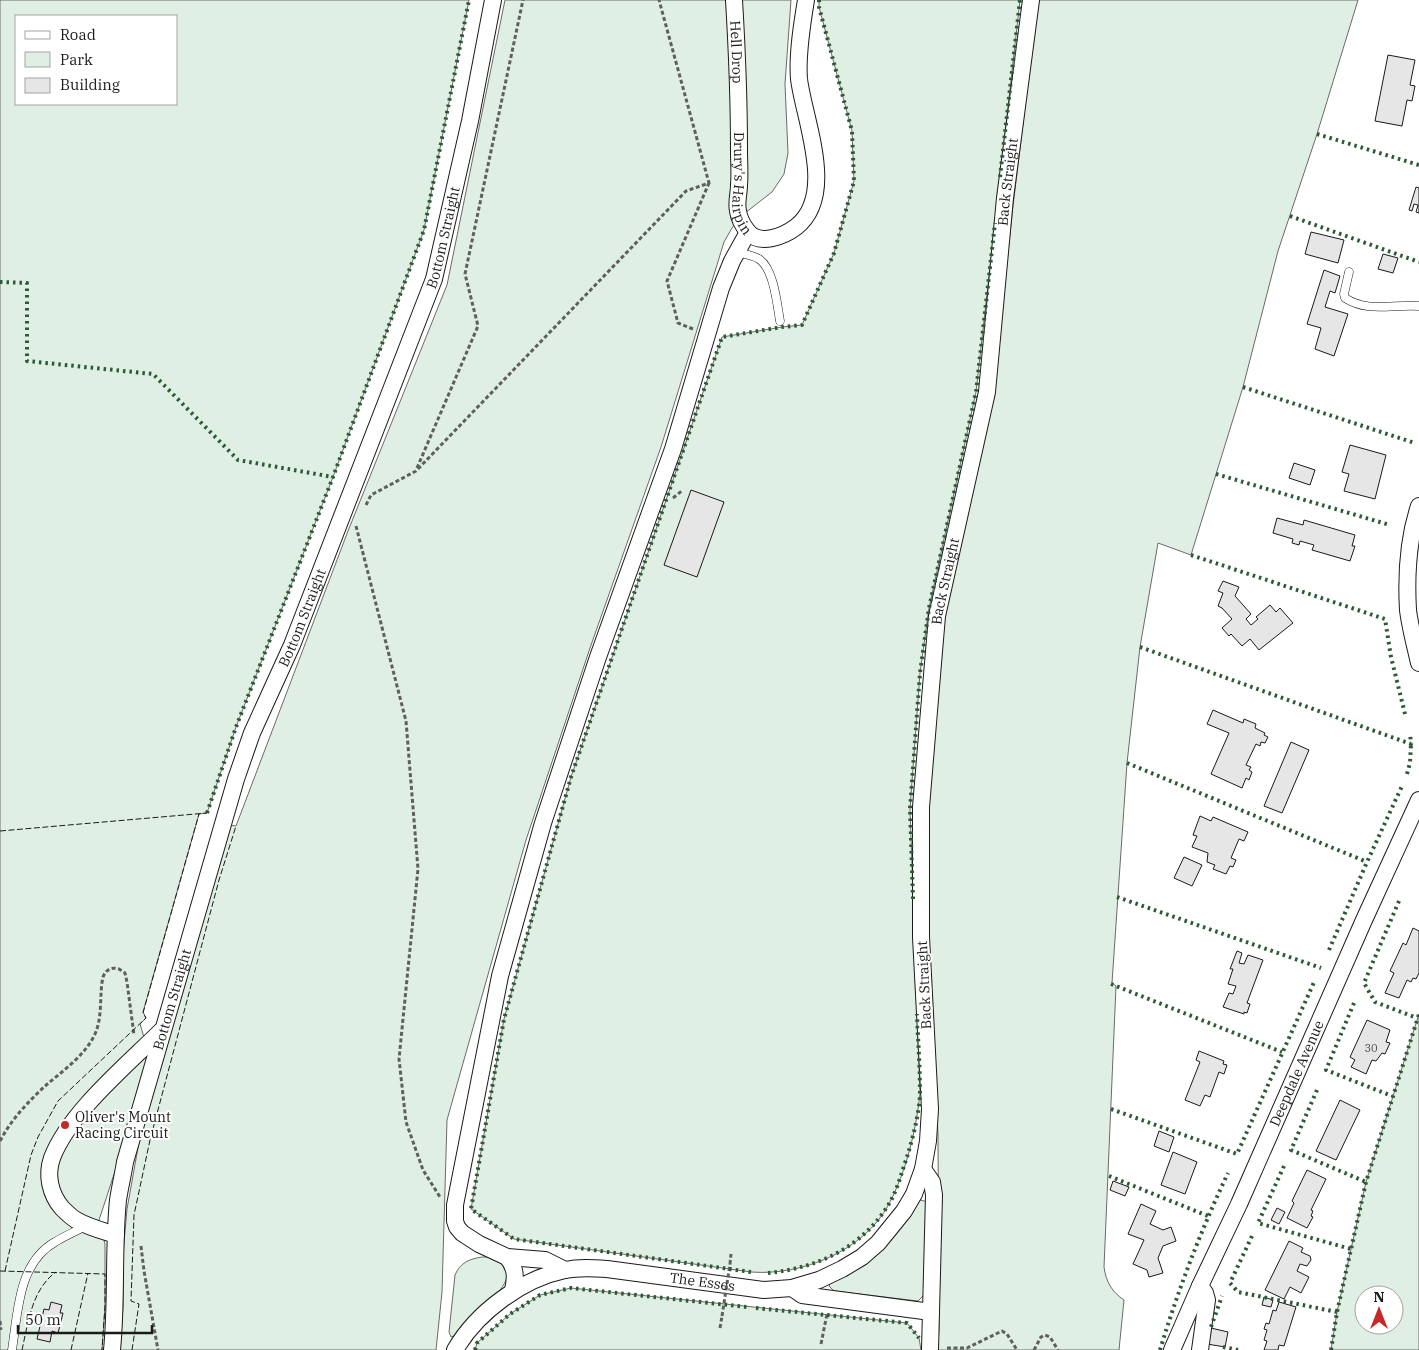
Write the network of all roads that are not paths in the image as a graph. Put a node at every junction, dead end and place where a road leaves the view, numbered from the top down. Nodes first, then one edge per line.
1 (493, 0) edge
2 (734, 0) edge
3 (806, 0) edge
4 (1031, 0) edge
5 (738, 104) joint
6 (748, 232) junction
7 (736, 252) junction
8 (1349, 272) dead end
9 (1419, 306) edge
10 (780, 321) dead end
11 (1419, 506) edge
12 (1419, 663) edge
13 (1419, 800) edge
14 (163, 1029) junction
15 (923, 1169) junction
16 (88, 1225) junction
17 (116, 1235) junction
18 (507, 1257) junction
19 (565, 1270) junction
20 (1200, 1286) junction
21 (792, 1288) junction
22 (513, 1290) junction
23 (932, 1312) junction
24 (931, 1349) edge
25 (12, 1350) edge
26 (112, 1350) edge
27 (455, 1350) edge
28 (1172, 1350) edge
29 (1200, 1350) edge

1 - 14 street, Bottom Straight
2 - 5 street, Hell Drop
3 - 6 street, Drury's Hairpin
4 - 15 street, Back Straight
5 - 6 street, Drury's Hairpin
6 - 7 street
7 - 10 lane
7 - 18 street
8 - 9 lane
11 - 12 street
13 - 20 street, Deepdale Avenue
14 - 16 street
14 - 17 street, Bottom Straight
15 - 21 street, The Esses
15 - 23 street
16 - 17 street
16 - 25 lane
17 - 26 street, Bottom Straight
18 - 19 street
18 - 22 street
19 - 21 street, The Esses
19 - 22 street, The Esses
20 - 28 street, Deepdale Avenue
20 - 29 street
21 - 23 street
22 - 27 street, The Esses
23 - 24 street

